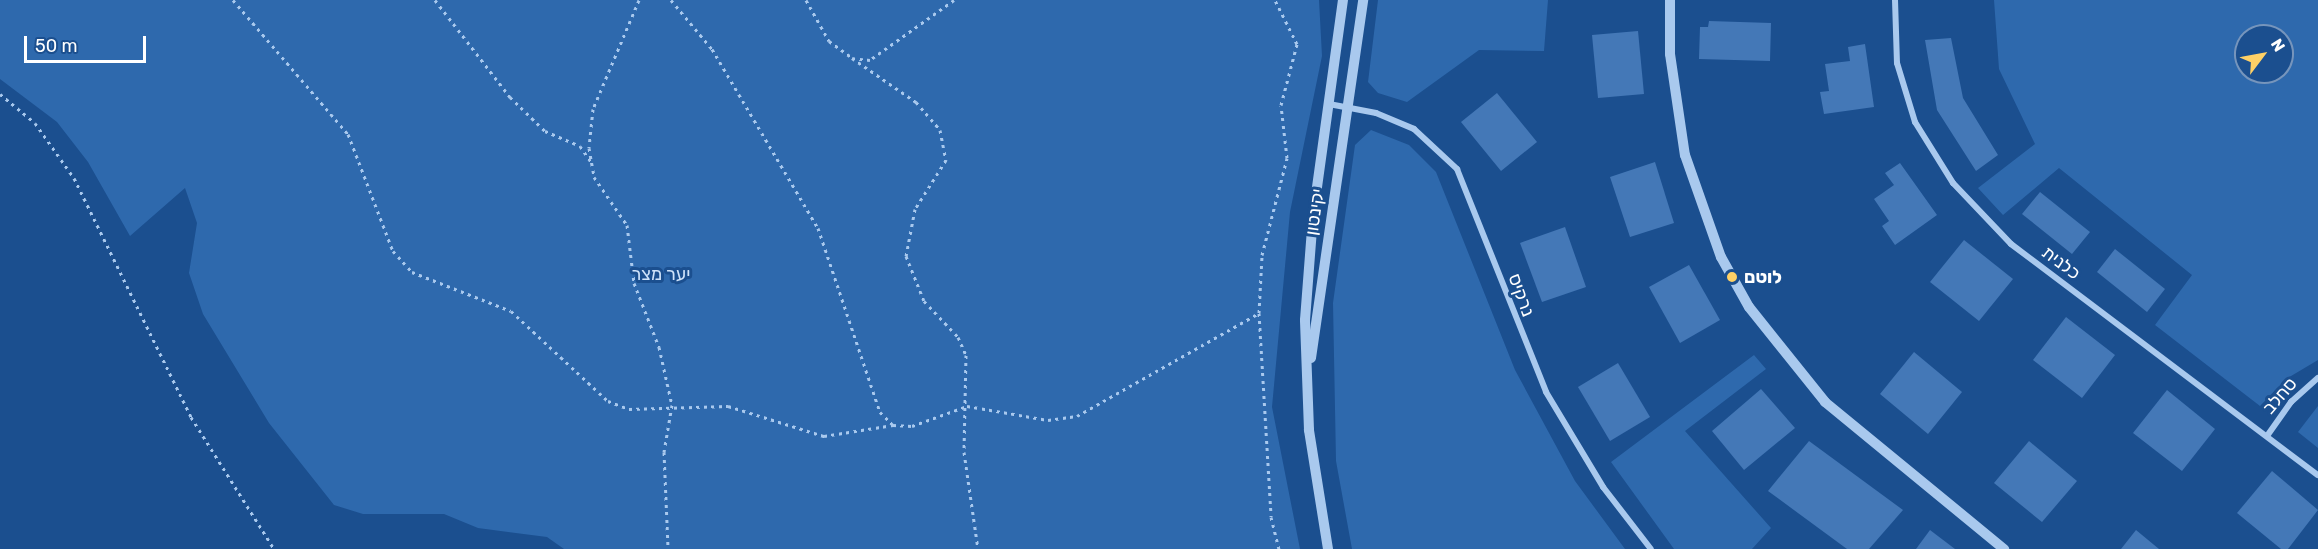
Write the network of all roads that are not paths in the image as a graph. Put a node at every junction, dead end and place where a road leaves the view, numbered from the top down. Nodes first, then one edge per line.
1 (1343, 0) edge
2 (1363, 0) edge
3 (1670, 0) edge
4 (1895, 0) edge
5 (1329, 104) junction
6 (1348, 107) junction
7 (2318, 378) edge
8 (1310, 430) junction
9 (2267, 436) junction
10 (2318, 475) edge
11 (1328, 549) edge
12 (1651, 549) edge
13 (2004, 549) edge

1 - 5 street, יקינטון
2 - 6 street, יקינטון
3 - 13 street
4 - 9 street, כלנית
5 - 6 street, נרקיס
5 - 8 street, יקינטון
6 - 8 street, יקינטון
6 - 12 street, נרקיס
7 - 9 street, סחלב
8 - 11 street, יקינטון
9 - 10 street, כלנית

